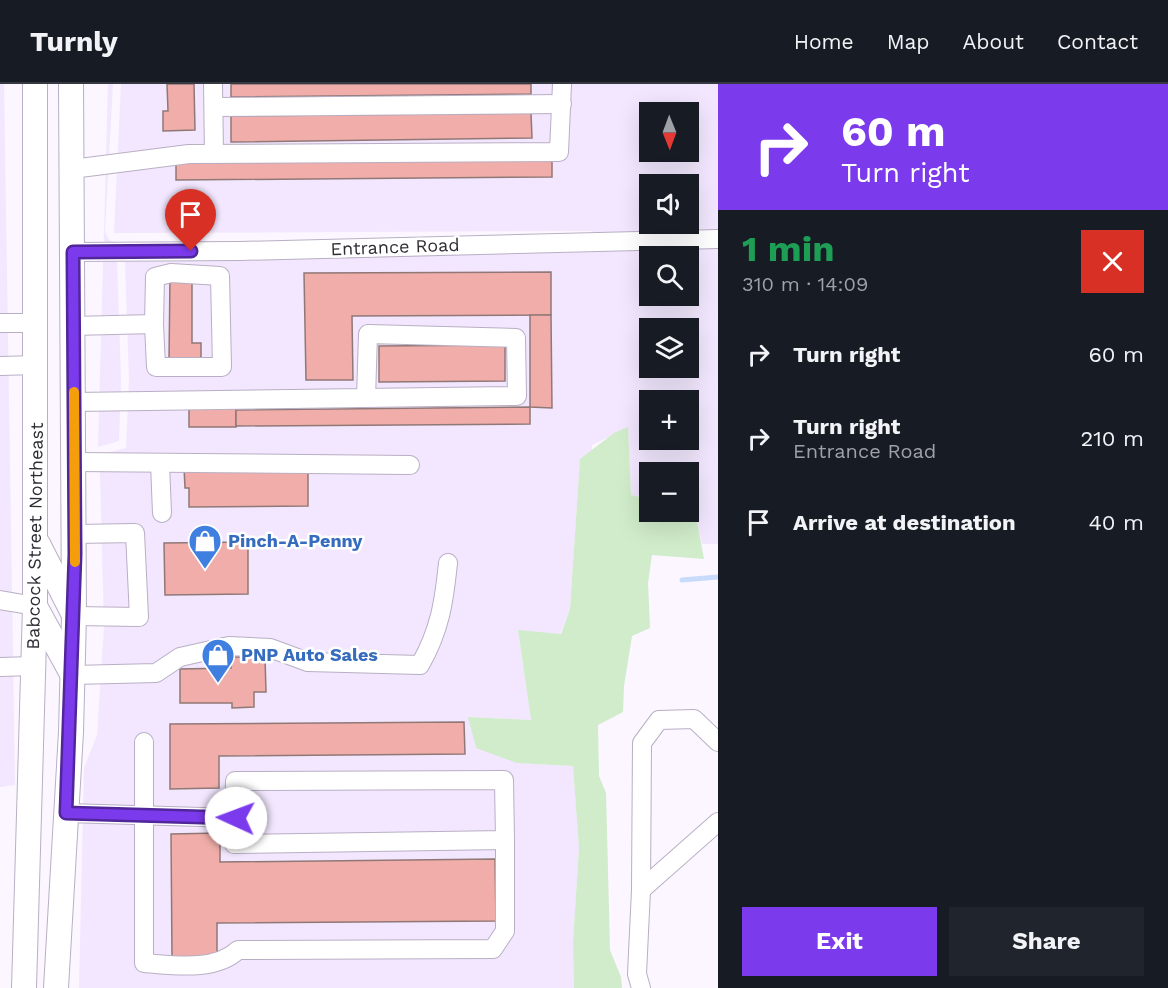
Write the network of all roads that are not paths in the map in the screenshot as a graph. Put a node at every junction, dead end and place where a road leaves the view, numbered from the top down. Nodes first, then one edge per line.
1 (35, 84) edge
2 (71, 84) edge
3 (213, 84) edge
4 (562, 84) edge
5 (562, 104) junction
6 (214, 107) junction
7 (214, 154) junction
8 (72, 168) junction
9 (718, 239) edge
10 (73, 252) junction
11 (0, 323) edge
12 (37, 323) junction
13 (153, 324) junction
14 (73, 326) junction
15 (37, 365) junction
16 (0, 366) edge
17 (366, 398) junction
18 (74, 402) junction
19 (75, 462) junction
20 (160, 463) junction
21 (410, 465) dead end
22 (162, 513) dead end
23 (75, 534) junction
24 (36, 540) junction
25 (448, 563) dead end
26 (0, 600) edge
27 (35, 606) junction
28 (74, 616) junction
29 (33, 666) junction
30 (0, 667) edge
31 (73, 675) junction
32 (144, 742) dead end
33 (718, 742) edge
34 (66, 813) junction
35 (145, 814) junction
36 (236, 818) junction
37 (718, 822) edge
38 (505, 840) junction
39 (641, 890) junction
40 (24, 988) edge
41 (56, 988) edge
42 (641, 988) edge

1 - 12 main road, Babcock Street Northeast
2 - 8 main road, Babcock Street Northeast
3 - 6 street
4 - 5 street
5 - 6 street
5 - 7 street
6 - 7 street
7 - 8 street
8 - 10 main road, Babcock Street Northeast
9 - 10 street, Entrance Road
10 - 14 main road, Babcock Street Northeast
11 - 12 street
12 - 15 main road, Babcock Street Northeast
13 - 13 street
13 - 14 street
14 - 18 main road, Babcock Street Northeast
15 - 16 street
15 - 24 main road, Babcock Street Northeast
17 - 17 street
17 - 18 street
18 - 19 main road, Babcock Street Northeast
19 - 20 street
19 - 23 main road, Babcock Street Northeast
20 - 21 street
20 - 22 street
23 - 28 main road, Babcock Street Northeast
23 - 28 street
24 - 27 main road, Babcock Street Northeast
24 - 28 main road
25 - 31 street
26 - 27 street
27 - 29 main road, Babcock Street Northeast
27 - 31 main road
28 - 31 main road, Babcock Street Northeast
29 - 30 street
29 - 40 main road, Babcock Street Northeast
31 - 34 main road, Babcock Street Northeast
32 - 35 street
33 - 39 street
34 - 35 street
34 - 41 main road, Babcock Street Northeast
35 - 36 street
35 - 38 street
36 - 38 street
36 - 38 street
37 - 39 street
39 - 42 street

